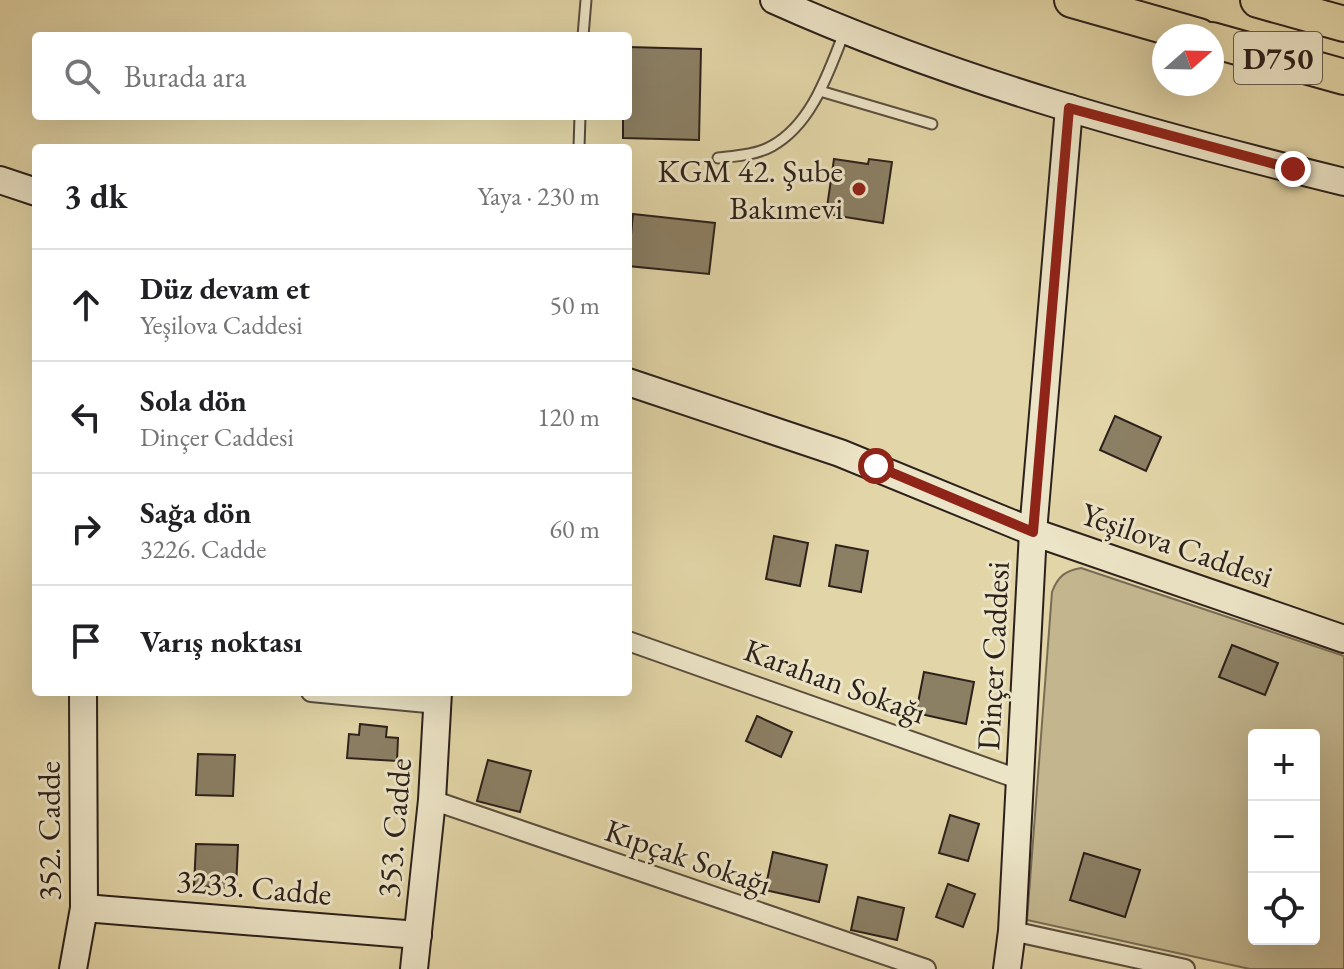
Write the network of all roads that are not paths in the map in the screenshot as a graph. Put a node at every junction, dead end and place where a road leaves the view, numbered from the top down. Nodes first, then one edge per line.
1 (586, 0) edge
2 (774, 0) edge
3 (1072, 0) edge
4 (1258, 0) edge
5 (1157, 24) edge
6 (1344, 24) edge
7 (844, 31) junction
8 (583, 32) edge
9 (1224, 43) edge
10 (1344, 77) edge
11 (820, 91) junction
12 (1069, 108) junction
13 (580, 120) edge
14 (932, 124) dead end
15 (579, 144) edge
16 (718, 158) dead end
17 (0, 180) edge
18 (1344, 182) edge
19 (32, 191) edge
20 (632, 383) edge
21 (1033, 532) junction
22 (1344, 639) edge
23 (632, 642) edge
24 (83, 696) edge
25 (396, 696) edge
26 (438, 698) edge
27 (1021, 780) junction
28 (432, 800) junction
29 (84, 908) junction
30 (1012, 931) junction
31 (418, 935) junction
32 (73, 969) edge
33 (414, 969) edge
34 (926, 969) edge
35 (1007, 969) edge
36 (1185, 969) edge

1 - 8 lane
2 - 7 street
3 - 5 highway, D750
4 - 6 highway, D750
7 - 11 lane
7 - 12 street
9 - 10 highway, D750
11 - 14 lane
11 - 16 lane
12 - 18 street
12 - 21 street, Dinçer Caddesi
13 - 15 lane
17 - 19 street
20 - 21 street, Yeşilova Caddesi
21 - 22 street, Yeşilova Caddesi
21 - 27 street, Dinçer Caddesi
23 - 27 street, Karahan Sokağı
24 - 29 street, 352. Cadde
25 - 26 street
26 - 28 street, 353. Cadde
27 - 30 street, Dinçer Caddesi
28 - 31 street, 353. Cadde
28 - 34 street, Kıpçak Sokağı
29 - 31 street, 3233. Cadde
29 - 32 street, 352. Cadde
30 - 35 street, Dinçer Caddesi
30 - 36 street
31 - 33 street, 353. Cadde

